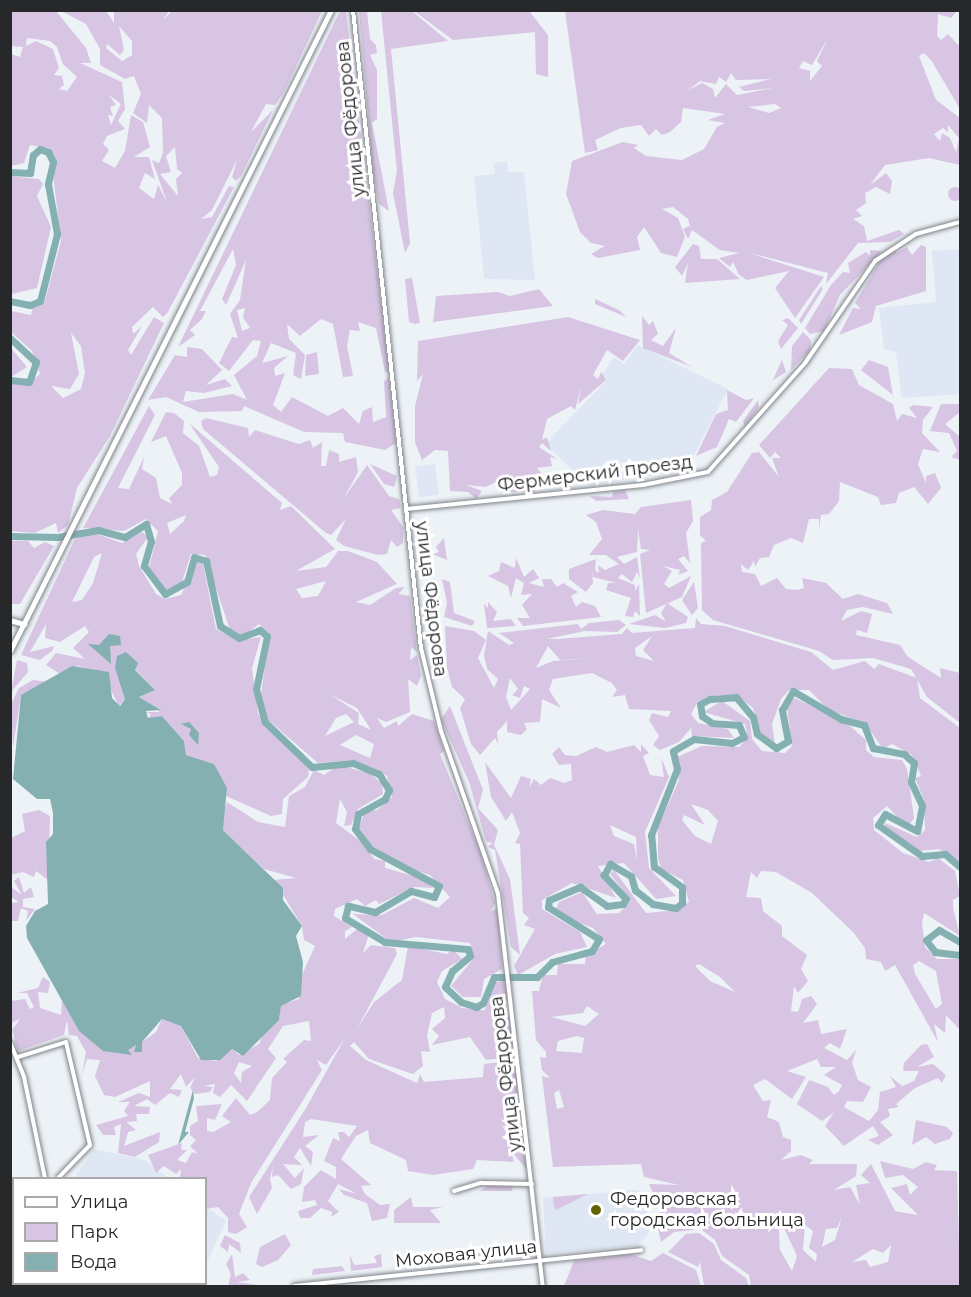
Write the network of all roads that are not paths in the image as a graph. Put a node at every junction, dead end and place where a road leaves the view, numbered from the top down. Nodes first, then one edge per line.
1 (331, 10) edge
2 (353, 10) edge
3 (960, 222) edge
4 (406, 509) junction
5 (10, 620) edge
6 (24, 624) junction
7 (10, 651) edge
8 (10, 1042) edge
9 (18, 1057) junction
10 (45, 1177) edge
11 (60, 1177) edge
12 (532, 1184) junction
13 (454, 1191) dead end
14 (641, 1250) dead end
15 (541, 1260) junction
16 (294, 1287) edge
17 (543, 1287) edge

1 - 6 main road
2 - 4 street, улица Фёдорова
3 - 4 street, Фермерский проезд
4 - 12 street, улица Фёдорова
5 - 6 street
6 - 7 main road
8 - 9 street
9 - 10 street
9 - 11 street
12 - 13 street
12 - 15 street, улица Фёдорова
14 - 15 street, Моховая улица
15 - 16 street, Моховая улица
15 - 17 street, улица Фёдорова

